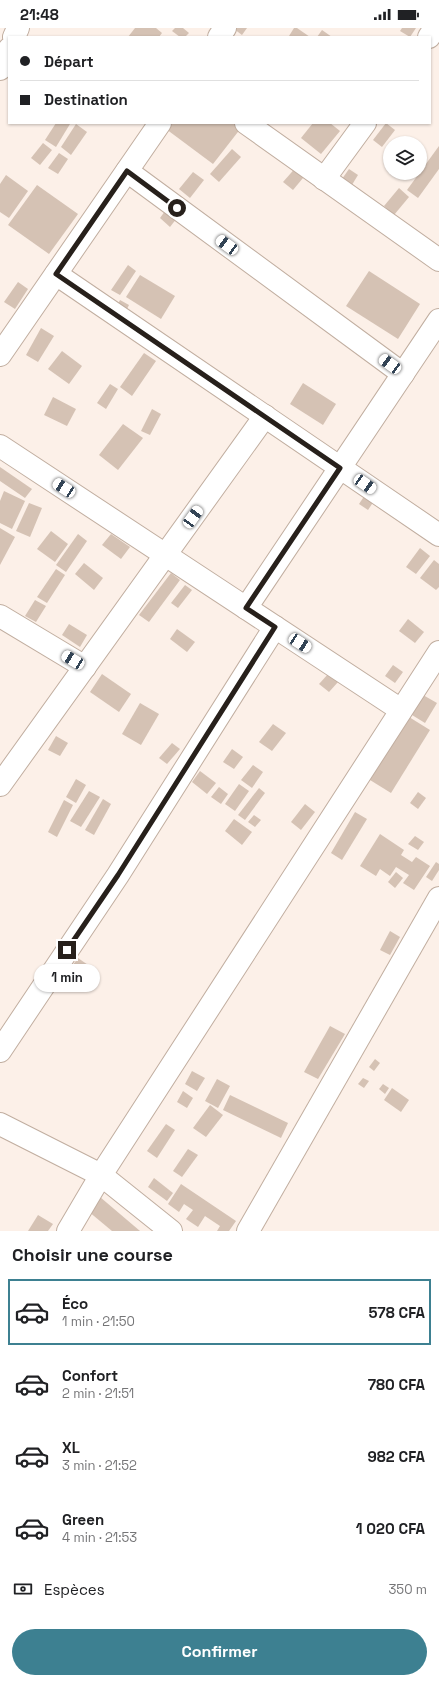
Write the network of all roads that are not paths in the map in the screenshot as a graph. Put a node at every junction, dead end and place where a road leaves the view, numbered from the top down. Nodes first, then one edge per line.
1 (8, 51) edge
2 (0, 69) edge
3 (159, 124) edge
4 (247, 124) edge
5 (364, 124) edge
6 (127, 171) junction
7 (324, 179) junction
8 (439, 260) edge
9 (56, 274) junction
10 (439, 320) edge
11 (0, 355) edge
12 (403, 374) junction
13 (265, 416) junction
14 (0, 446) edge
15 (340, 468) junction
16 (439, 535) edge
17 (166, 555) junction
18 (246, 608) junction
19 (0, 616) edge
20 (275, 627) junction
21 (439, 652) edge
22 (85, 667) junction
23 (401, 710) junction
24 (0, 785) edge
25 (439, 898) edge
26 (0, 1051) edge
27 (0, 1124) edge
28 (101, 1175) junction
29 (68, 1231) edge
30 (171, 1231) edge
31 (248, 1231) edge

1 - 2 street
3 - 6 street
4 - 7 street
5 - 7 street
6 - 9 street
6 - 12 street
7 - 8 street
9 - 11 street
9 - 13 street
10 - 12 street
12 - 15 street
13 - 15 street
13 - 17 street
14 - 17 street
15 - 16 street
15 - 18 street
17 - 18 street
17 - 22 street
18 - 20 street
19 - 22 street
20 - 23 street
20 - 26 street
21 - 23 street
22 - 24 street
23 - 28 street
25 - 31 street
27 - 28 street
28 - 29 street
28 - 30 street

